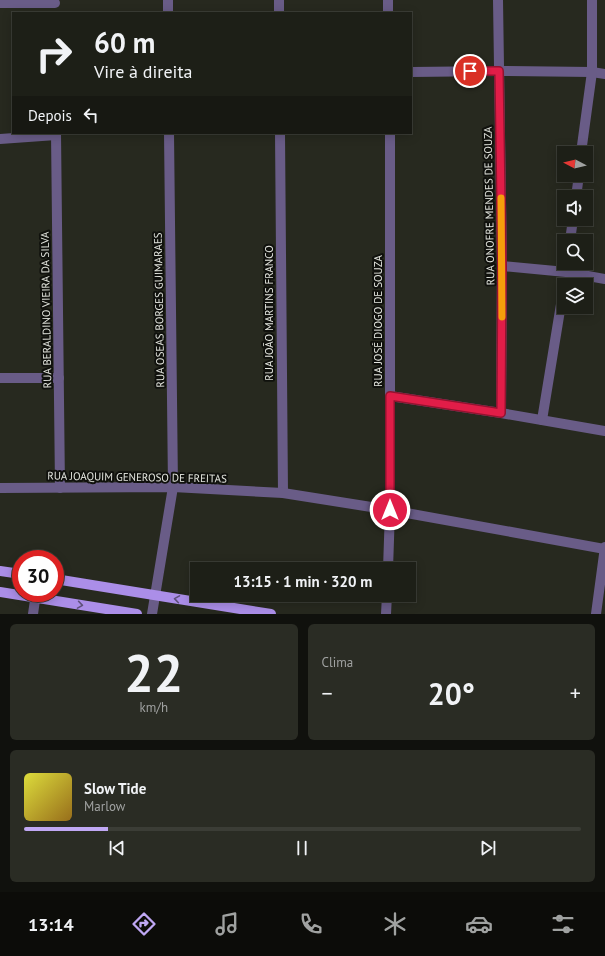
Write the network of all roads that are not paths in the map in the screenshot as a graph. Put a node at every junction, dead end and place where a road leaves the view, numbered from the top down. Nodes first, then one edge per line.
1 (168, 0) edge
2 (279, 0) edge
3 (388, 0) edge
4 (498, 0) edge
5 (592, 0) edge
6 (0, 3) edge
7 (55, 5) edge
8 (168, 12) edge
9 (279, 12) edge
10 (388, 12) edge
11 (499, 71) junction
12 (412, 72) edge
13 (592, 72) junction
14 (605, 74) edge
15 (56, 134) edge
16 (169, 134) edge
17 (280, 134) edge
18 (390, 134) edge
19 (0, 139) edge
20 (582, 146) edge
21 (502, 266) junction
22 (557, 268) edge
23 (574, 270) edge
24 (605, 279) edge
25 (559, 314) edge
26 (0, 378) edge
27 (59, 378) junction
28 (390, 396) junction
29 (501, 413) junction
30 (542, 420) junction
31 (605, 430) edge
32 (173, 487) junction
33 (0, 488) edge
34 (60, 488) junction
35 (283, 493) junction
36 (390, 510) junction
37 (605, 549) edge
38 (388, 562) edge
39 (0, 571) edge
40 (12, 573) edge
41 (64, 581) edge
42 (0, 592) edge
43 (12, 593) edge
44 (156, 596) junction
45 (64, 600) edge
46 (35, 602) edge
47 (387, 602) edge
48 (33, 614) edge
49 (137, 614) edge
50 (152, 614) edge
51 (271, 614) edge
52 (386, 614) edge
53 (596, 614) edge

1 - 8 street
2 - 9 street
3 - 10 street
4 - 11 street, RUA ONOFRE MENDES DE SOUZA
5 - 13 street
6 - 7 street
11 - 12 street
11 - 13 street
11 - 21 street, RUA ONOFRE MENDES DE SOUZA
13 - 14 street
13 - 20 street
15 - 19 street
15 - 27 street, RUA BERALDINO VIEIRA DA SILVA
16 - 32 street, RUA OSEAS BORGES GUIMARAES
17 - 35 street, RUA JOÃO MARTINS FRANCO
18 - 28 street, RUA JOSÉ DIOGO DE SOUZA
21 - 22 street
21 - 29 street, RUA ONOFRE MENDES DE SOUZA
23 - 24 street
25 - 30 street
26 - 27 street
27 - 34 street, RUA BERALDINO VIEIRA DA SILVA
28 - 29 street
28 - 36 street, RUA JOSÉ DIOGO DE SOUZA
29 - 30 street
30 - 31 street
32 - 34 street, RUA JOAQUIM GENEROSO DE FREITAS
32 - 35 street, RUA JOAQUIM GENEROSO DE FREITAS
32 - 44 street, RUA OSEAS BORGES GUIMARAES
33 - 34 street, RUA JOAQUIM GENEROSO DE FREITAS
35 - 36 street, RUA JOAQUIM GENEROSO DE FREITAS
36 - 37 street, RUA JOAQUIM GENEROSO DE FREITAS
36 - 38 street, RUA JOSÉ DIOGO DE SOUZA
37 - 53 street
39 - 40 main road
41 - 44 main road
42 - 43 main road
44 - 50 street, RUA OSEAS BORGES GUIMARAES
51 -> 44 main road
45 -> 49 main road
46 - 48 street
47 - 52 street

